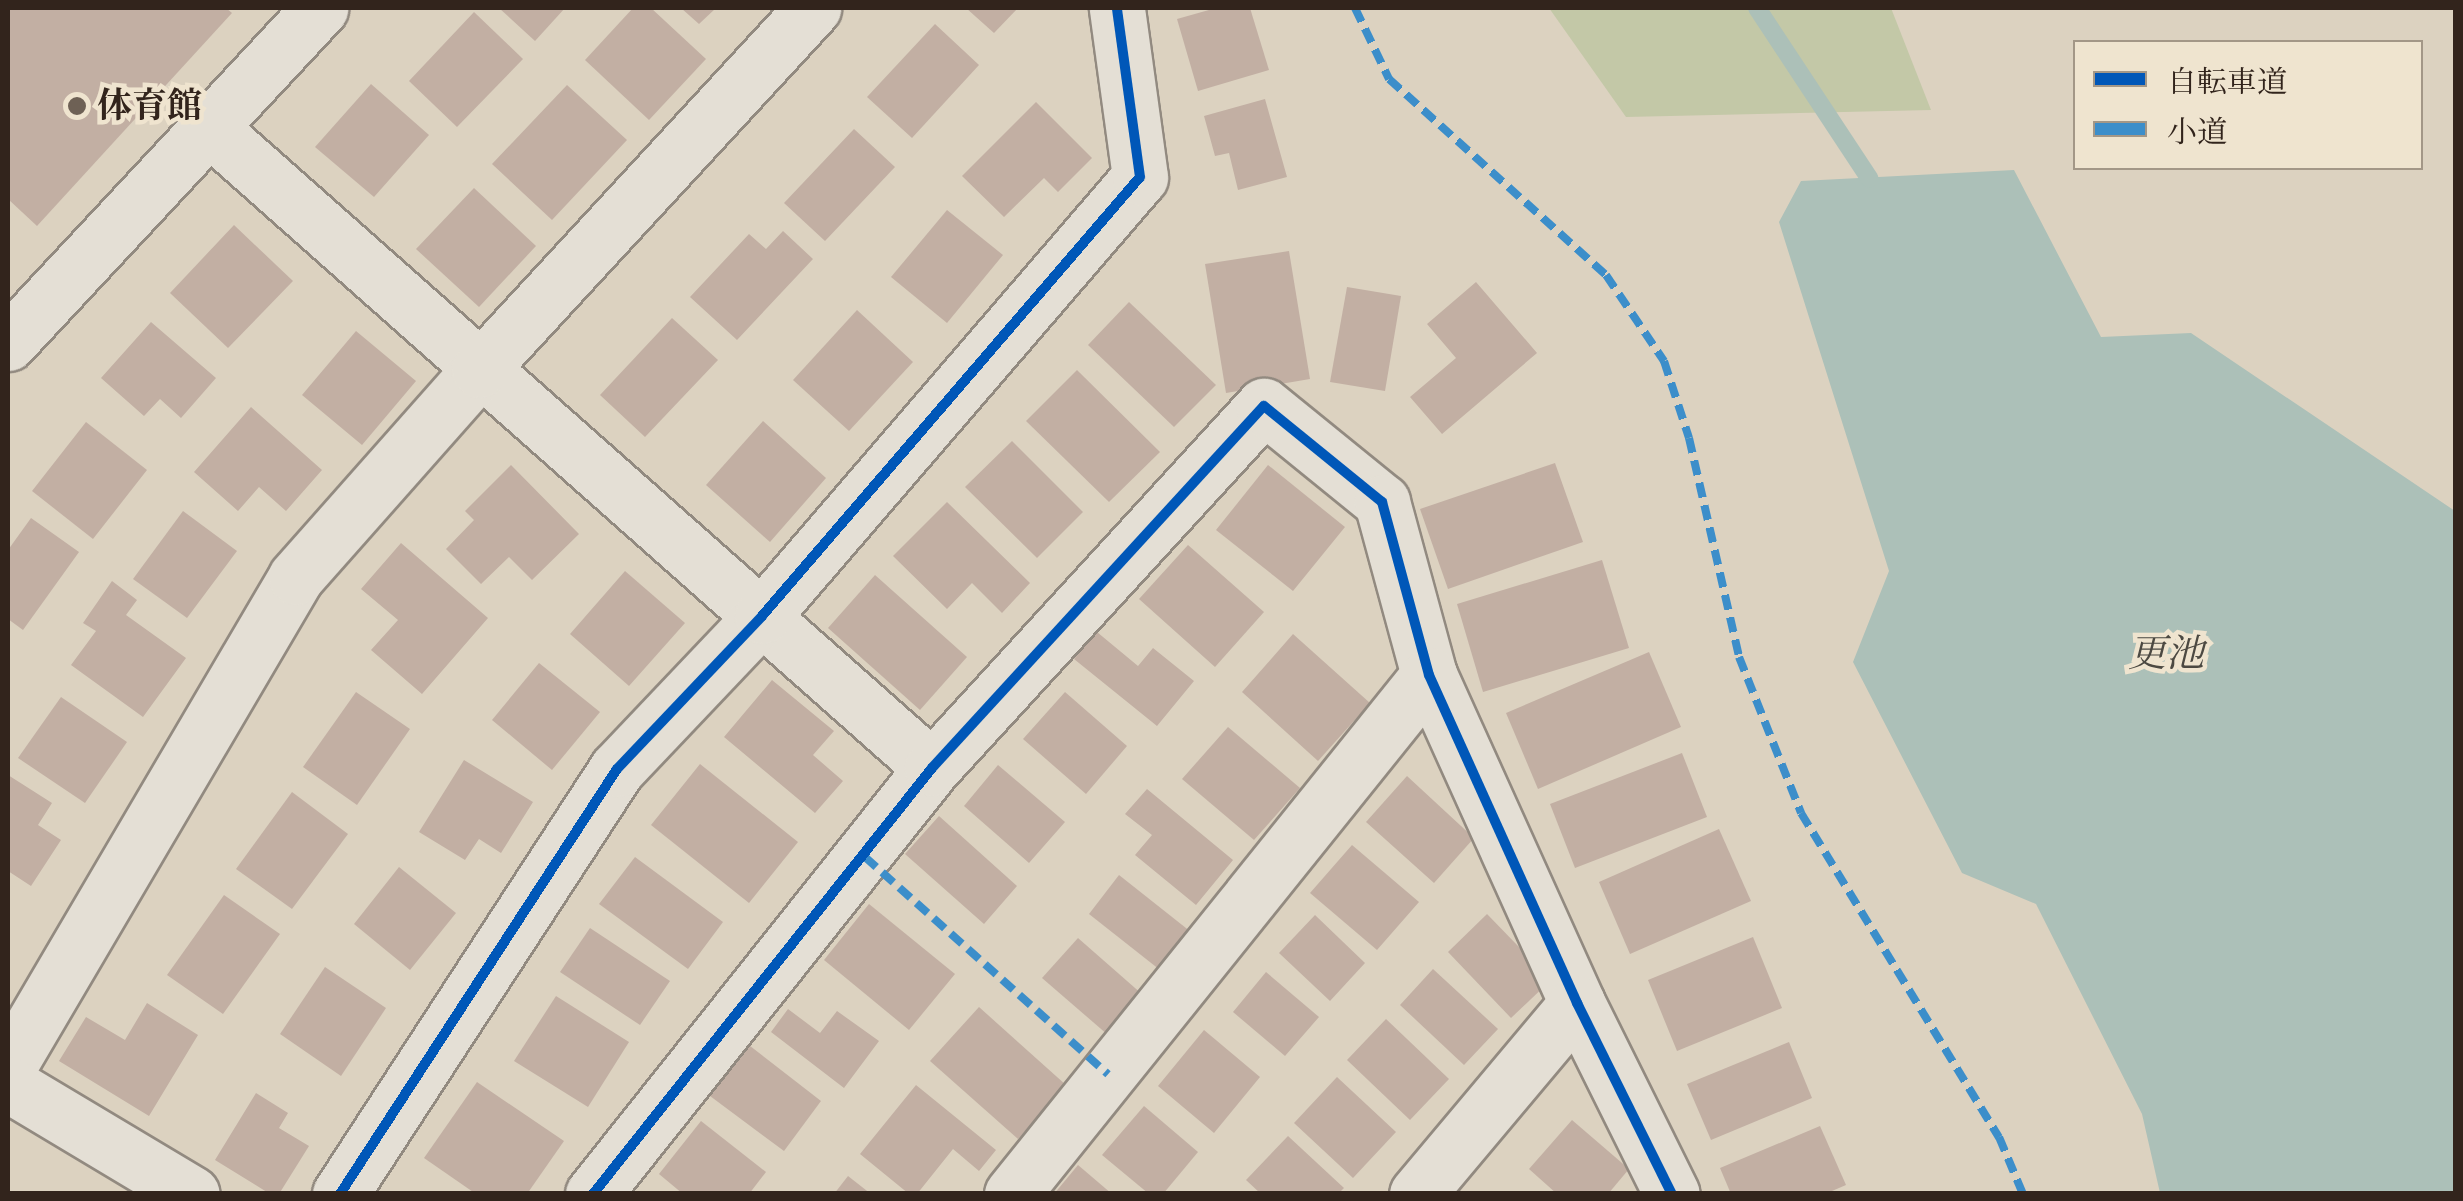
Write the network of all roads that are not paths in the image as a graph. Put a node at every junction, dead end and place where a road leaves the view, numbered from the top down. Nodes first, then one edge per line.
1 (320, 8) edge
2 (812, 8) edge
3 (1117, 8) edge
4 (211, 129) junction
5 (8, 339) edge
6 (479, 370) junction
7 (762, 616) junction
8 (1429, 675) junction
9 (932, 768) junction
10 (1578, 1003) junction
11 (8, 1067) edge
12 (8, 1084) edge
13 (192, 1194) edge
14 (340, 1194) edge
15 (593, 1194) edge
16 (1012, 1194) edge
17 (1418, 1194) edge
18 (1672, 1194) edge

1 - 4 street
2 - 6 street
3 - 7 street
4 - 5 street
4 - 6 street
6 - 7 street
6 - 11 street
7 - 9 street
7 - 14 street
8 - 9 street
8 - 10 street
8 - 16 street
9 - 15 street
10 - 17 street
10 - 18 street
12 - 13 street

